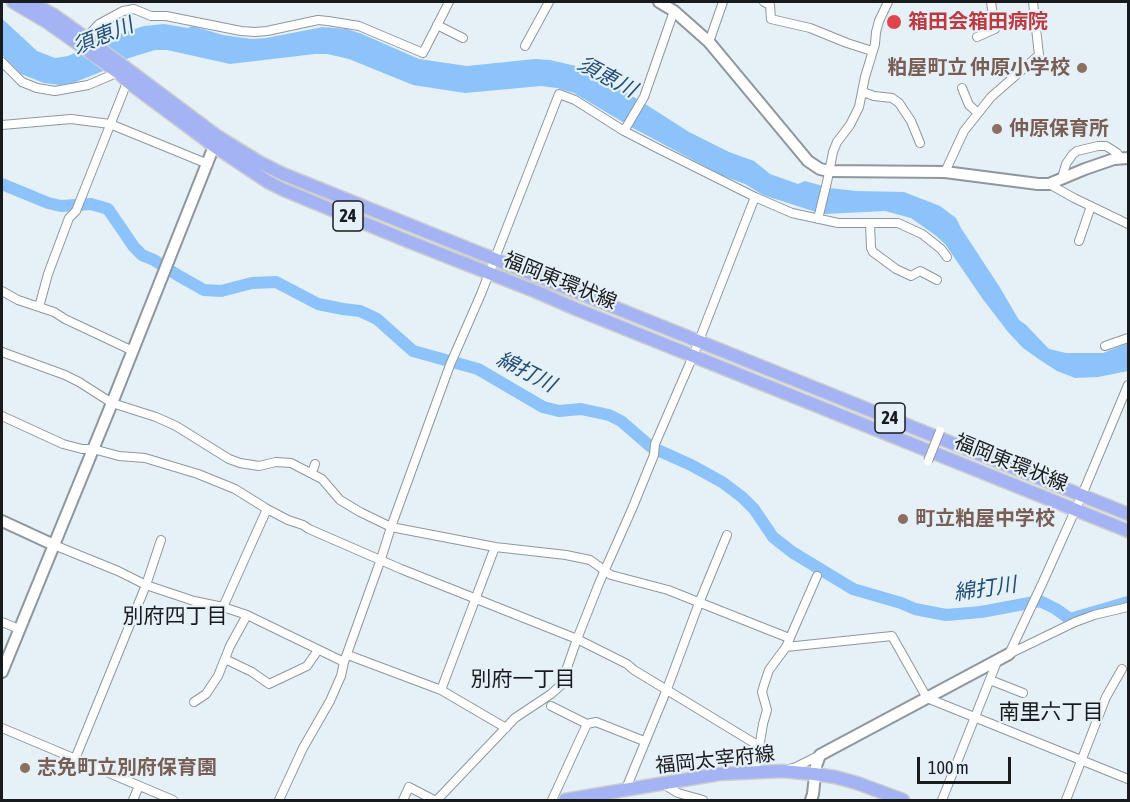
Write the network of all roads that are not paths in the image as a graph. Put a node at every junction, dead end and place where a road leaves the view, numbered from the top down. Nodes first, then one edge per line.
1 (13, 2) edge
2 (30, 2) edge
3 (449, 2) edge
4 (549, 2) edge
5 (658, 2) edge
6 (723, 2) edge
7 (764, 2) edge
8 (888, 2) edge
9 (991, 2) edge
10 (1033, 2) edge
11 (674, 11) junction
12 (437, 25) junction
13 (977, 37) dead end
14 (86, 38) junction
15 (463, 38) dead end
16 (709, 42) junction
17 (525, 46) dead end
18 (872, 51) junction
19 (2, 62) edge
20 (121, 69) junction
21 (128, 82) junction
22 (962, 88) dead end
23 (863, 92) junction
24 (978, 113) junction
25 (2, 124) edge
26 (110, 124) junction
27 (626, 128) junction
28 (216, 141) junction
29 (920, 143) dead end
30 (1124, 158) edge
31 (208, 164) junction
32 (945, 172) junction
33 (828, 177) junction
34 (1062, 178) junction
35 (1049, 184) junction
36 (755, 197) junction
37 (1091, 206) junction
38 (818, 218) junction
39 (870, 223) junction
40 (1128, 224) edge
41 (1079, 241) dead end
42 (947, 257) dead end
43 (494, 259) junction
44 (489, 273) junction
45 (937, 280) dead end
46 (2, 291) edge
47 (39, 308) junction
48 (1128, 339) edge
49 (698, 341) junction
50 (1105, 346) dead end
51 (133, 351) junction
52 (2, 352) edge
53 (693, 356) junction
54 (1128, 386) edge
55 (112, 404) junction
56 (2, 416) edge
57 (940, 431) dead end
58 (93, 449) junction
59 (928, 461) dead end
60 (315, 464) dead end
61 (312, 473) junction
62 (1082, 495) junction
63 (267, 509) junction
64 (1075, 510) junction
65 (1128, 514) edge
66 (2, 521) edge
67 (391, 527) junction
68 (1128, 531) edge
69 (727, 535) dead end
70 (161, 540) dead end
71 (54, 544) junction
72 (495, 547) junction
73 (381, 559) junction
74 (605, 571) junction
75 (817, 576) dead end
76 (146, 585) junction
77 (475, 598) junction
78 (699, 603) junction
79 (223, 607) junction
80 (1128, 607) edge
81 (247, 615) junction
82 (2, 622) edge
83 (19, 629) junction
84 (789, 638) junction
85 (577, 639) junction
86 (786, 647) junction
87 (318, 650) junction
88 (1009, 654) junction
89 (346, 658) junction
90 (225, 659) junction
91 (998, 660) junction
92 (1122, 669) dead end
93 (2, 672) edge
94 (990, 680) junction
95 (667, 689) junction
96 (441, 690) junction
97 (1023, 693) dead end
98 (927, 698) junction
99 (194, 702) dead end
100 (551, 706) dead end
101 (976, 718) junction
102 (587, 724) junction
103 (2, 728) edge
104 (506, 728) junction
105 (644, 741) junction
106 (759, 746) junction
107 (820, 755) junction
108 (75, 759) junction
109 (1081, 760) junction
110 (782, 771) junction
111 (755, 772) junction
112 (814, 774) junction
113 (1128, 776) edge
114 (663, 784) junction
115 (139, 786) junction
116 (625, 791) junction
117 (133, 801) edge
118 (173, 801) edge
119 (279, 801) edge
120 (403, 801) edge
121 (436, 801) edge
122 (552, 801) edge
123 (565, 801) edge
124 (703, 801) edge
125 (811, 801) edge
126 (903, 801) edge
127 (942, 801) edge
128 (1066, 801) edge

1 - 20 main road, 福岡東環状線 / 24
2 - 14 main road, 福岡東環状線 / 24
3 - 12 street
4 - 17 street
5 - 11 street
6 - 16 street
7 - 18 street
8 - 18 street
9 - 13 street
10 - 24 street
11 - 16 street
11 - 27 street
12 - 14 street
12 - 15 street
14 - 20 main road, 福岡東環状線 / 24
16 - 33 street
18 - 23 street
19 - 20 street
20 - 21 main road, 福岡東環状線 / 24
20 - 28 main road, 福岡東環状線 / 24
21 - 26 street
21 - 28 main road, 福岡東環状線 / 24
22 - 24 street
23 - 29 street
23 - 33 street
24 - 32 street
25 - 26 street
26 - 31 street
26 - 47 street
27 - 36 street
27 - 43 street
28 - 31 street
28 - 43 main road, 福岡東環状線 / 24
28 - 44 main road, 福岡東環状線 / 24
30 - 34 street
30 - 34 street
31 - 51 street
32 - 33 street
32 - 35 street
33 - 38 street
34 - 35 street
35 - 37 street
36 - 38 street
36 - 49 street
37 - 40 street
37 - 41 street
38 - 39 street
39 - 42 street
39 - 45 street
43 - 44 street
43 - 49 main road, 福岡東環状線 / 24
44 - 53 main road, 福岡東環状線 / 24
44 - 67 street
46 - 47 street
47 - 51 street
48 - 50 street
49 - 53 street
49 - 62 main road, 福岡東環状線 / 24
51 - 55 street
52 - 55 street
53 - 64 main road, 福岡東環状線 / 24
53 - 74 street
54 - 62 street
55 - 58 street
55 - 61 street
56 - 58 street
57 - 59 street, bridge
58 - 63 street
58 - 71 street
60 - 61 street
61 - 67 street
62 - 64 street
62 - 65 main road, 福岡東環状線 / 24
63 - 73 street
63 - 79 street
64 - 68 main road, 福岡東環状線 / 24
64 - 88 street
66 - 71 street
67 - 72 street
67 - 73 street
69 - 78 street
70 - 76 street
71 - 76 street
71 - 83 street
72 - 74 street
72 - 77 street
73 - 77 street
73 - 89 street
74 - 78 street
74 - 85 street
75 - 84 street
76 - 79 street
76 - 108 street
77 - 85 street
77 - 96 street
78 - 84 street
78 - 95 street
79 - 81 street
80 - 88 street
81 - 87 street
81 - 90 street
82 - 83 street
83 - 93 street
84 - 86 street
85 - 95 street
85 - 104 street
86 - 98 street
86 - 106 street
87 - 89 street
87 - 90 street
88 - 91 street
89 - 96 street
89 - 119 street
90 - 99 street
91 - 94 street
91 - 98 street
92 - 109 street
94 - 97 street
94 - 101 street
95 - 105 street
95 - 106 street
96 - 104 street
98 - 101 street
98 - 107 street
100 - 102 street
101 - 109 street
101 - 127 street
102 - 105 street
102 - 122 street
103 - 108 street
104 - 121 street
105 - 116 street
106 - 111 street
107 - 110 street
107 - 112 street
108 - 115 street
109 - 113 street
109 - 128 street
110 - 111 main road, 福岡太宰府線
110 - 112 main road, 福岡太宰府線
111 - 114 main road, 福岡太宰府線
112 - 125 street
112 - 126 main road, 福岡太宰府線
114 - 116 main road, 福岡太宰府線
114 - 124 street
115 - 117 street
115 - 118 street
116 - 123 main road, 福岡太宰府線
120 - 121 street

